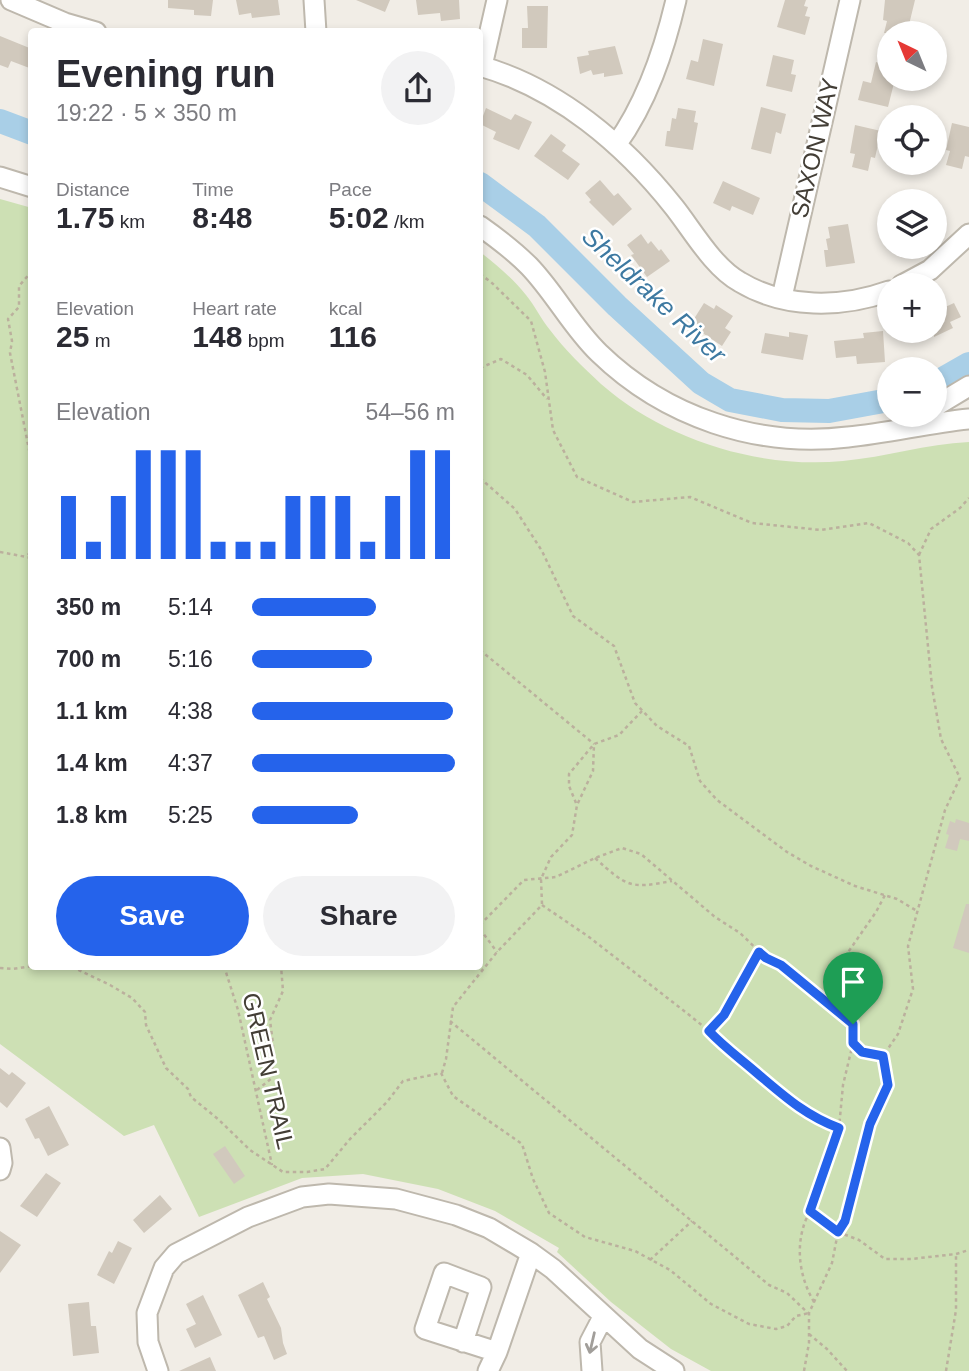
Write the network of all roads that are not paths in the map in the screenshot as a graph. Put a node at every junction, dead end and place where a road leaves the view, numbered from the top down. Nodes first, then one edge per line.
1 (11, 0) edge
2 (314, 0) edge
3 (497, 0) edge
4 (676, 0) edge
5 (850, 0) edge
6 (83, 28) edge
7 (316, 28) edge
8 (483, 58) edge
9 (483, 67) edge
10 (616, 145) junction
11 (0, 177) edge
12 (28, 186) edge
13 (483, 228) edge
14 (969, 234) edge
15 (924, 273) edge
16 (877, 293) edge
17 (782, 297) junction
18 (969, 386) edge
19 (947, 399) edge
20 (969, 419) edge
21 (899, 428) joint
22 (0, 1149) edge
23 (0, 1170) edge
24 (531, 1252) junction
25 (603, 1317) junction
26 (463, 1342) dead end
27 (497, 1352) junction
28 (158, 1371) edge
29 (488, 1371) edge
30 (593, 1371) edge
31 (674, 1371) edge

1 - 6 street
2 - 7 street
3 - 8 street
4 - 10 street
5 - 17 street, SAXON WAY
9 - 10 street
10 - 17 street
11 - 12 street
13 - 21 street
14 - 15 street
16 - 17 street
18 - 19 street
20 - 21 street
22 - 23 street
24 - 25 street
24 - 27 street
24 - 28 street
25 -> 30 street
25 - 31 street
26 - 27 street
27 - 29 street

